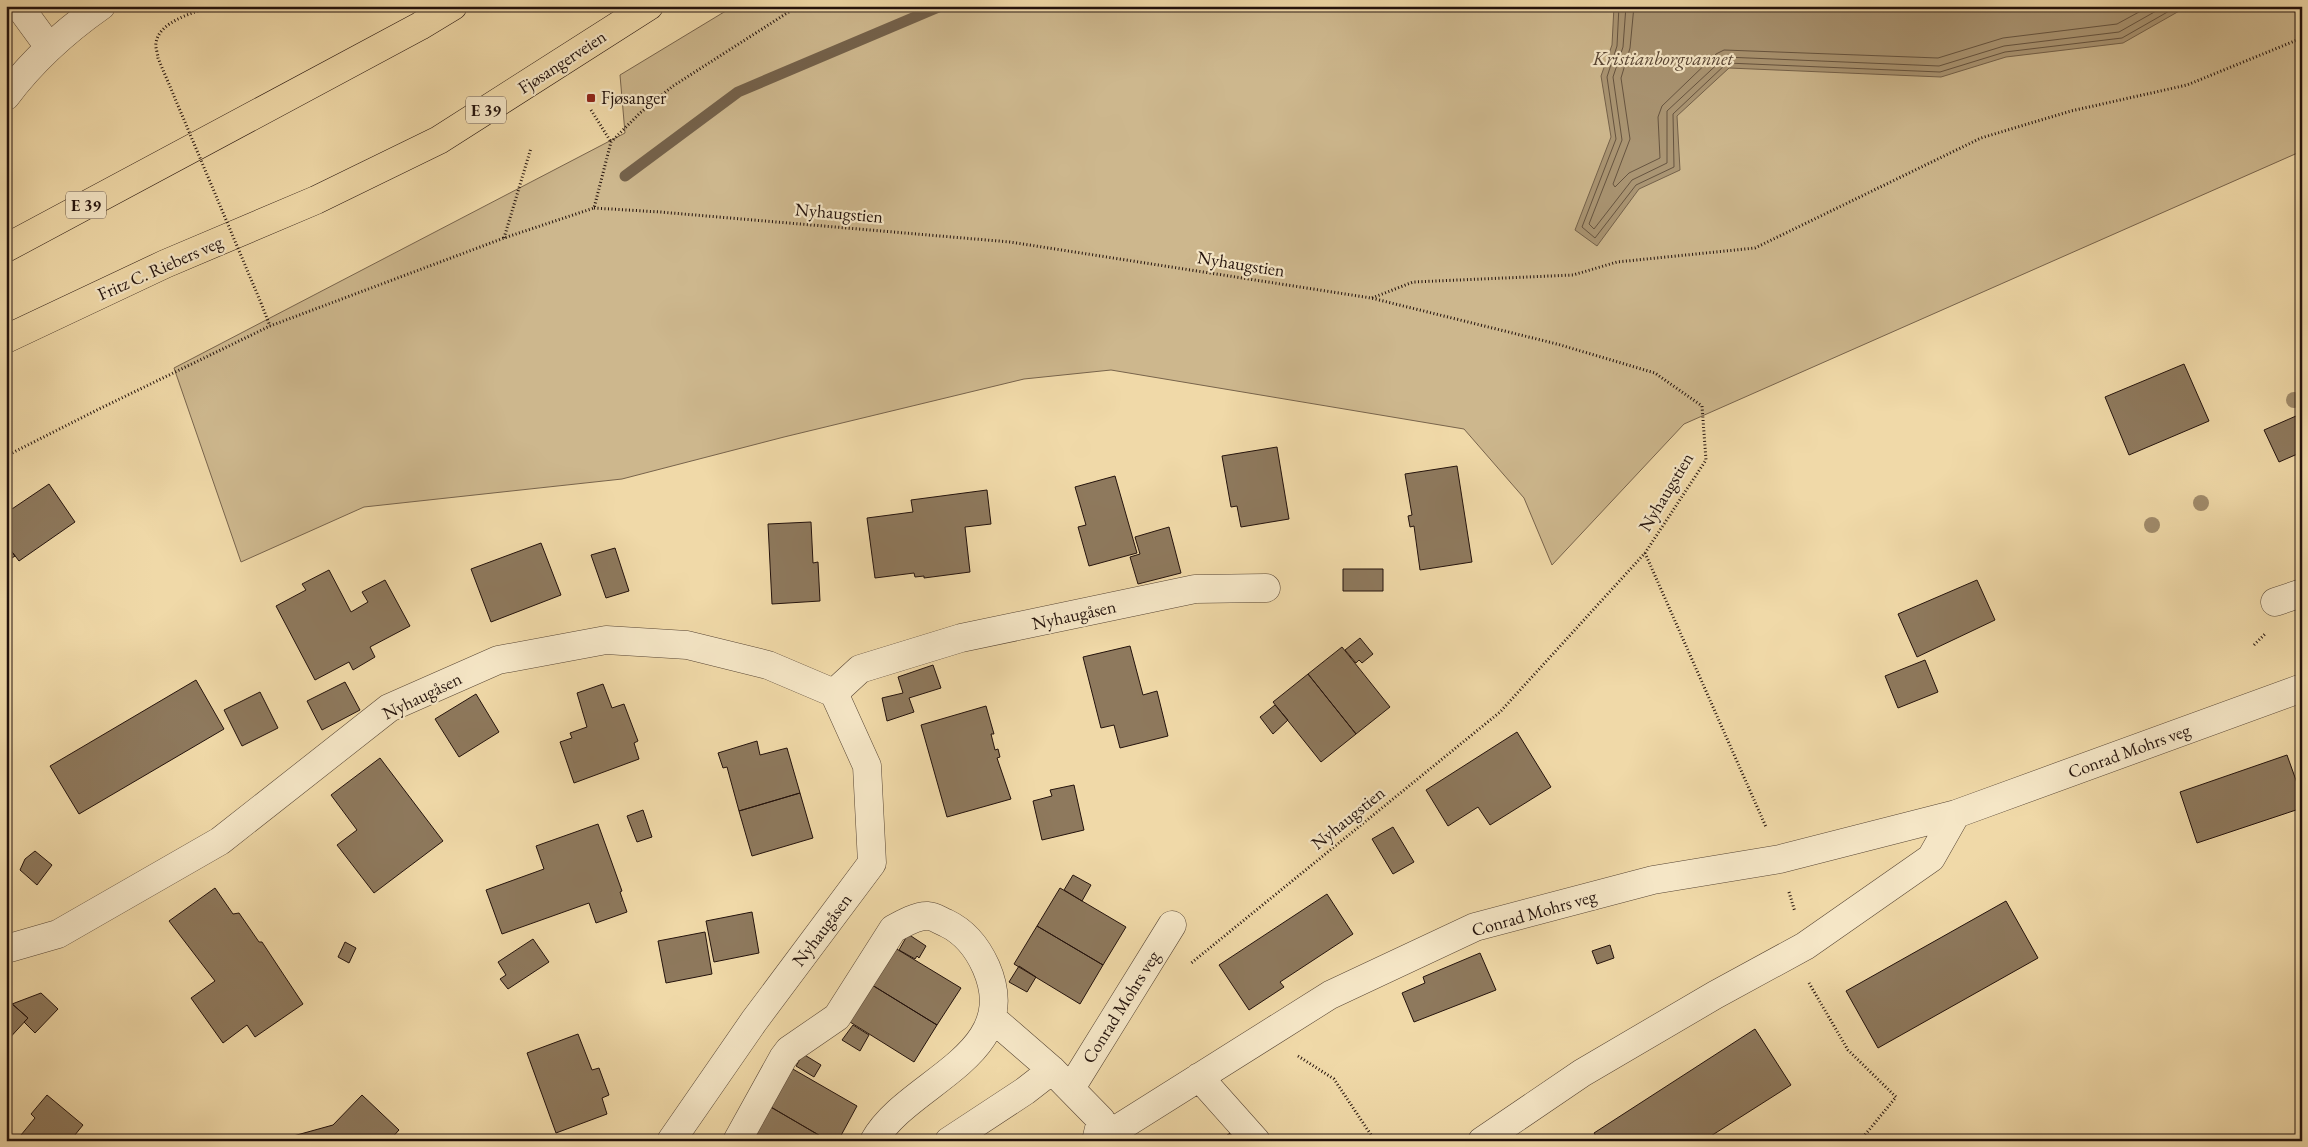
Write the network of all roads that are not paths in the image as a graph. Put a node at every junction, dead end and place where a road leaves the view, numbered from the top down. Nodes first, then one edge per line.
1 (19, 6) edge
2 (101, 6) edge
3 (453, 6) edge
4 (648, 6) edge
5 (49, 47) junction
6 (6, 96) edge
7 (316, 200) joint
8 (6, 248) edge
9 (6, 339) edge
10 (1266, 588) dead end
11 (2302, 593) edge
12 (2275, 602) dead end
13 (2302, 688) edge
14 (834, 693) junction
15 (1956, 814) junction
16 (1172, 925) dead end
17 (6, 949) edge
18 (992, 1018) junction
19 (1199, 1077) junction
20 (1062, 1079) junction
21 (671, 1141) edge
22 (736, 1141) edge
23 (874, 1141) edge
24 (949, 1141) edge
25 (1097, 1141) edge
26 (1256, 1141) edge
27 (1482, 1141) edge

1 - 5 street
2 - 5 street
3 - 8 highway, E 39
4 - 7 highway, Fjøsangerveien / E 39
5 - 6 street
7 - 9 highway, Fritz C. Riebers veg / E 39
10 - 14 street, Nyhaugåsen
11 - 12 street
13 - 15 street, Conrad Mohrs veg
14 - 17 street, Nyhaugåsen
14 - 21 street, Nyhaugåsen
15 - 19 street, Conrad Mohrs veg
15 - 27 street
16 - 20 street, Conrad Mohrs veg
18 - 20 street, Conrad Mohrs veg
18 - 22 street
18 - 23 street
19 - 25 street, Conrad Mohrs veg
19 - 26 street
20 - 24 street
20 - 25 street, Conrad Mohrs veg

